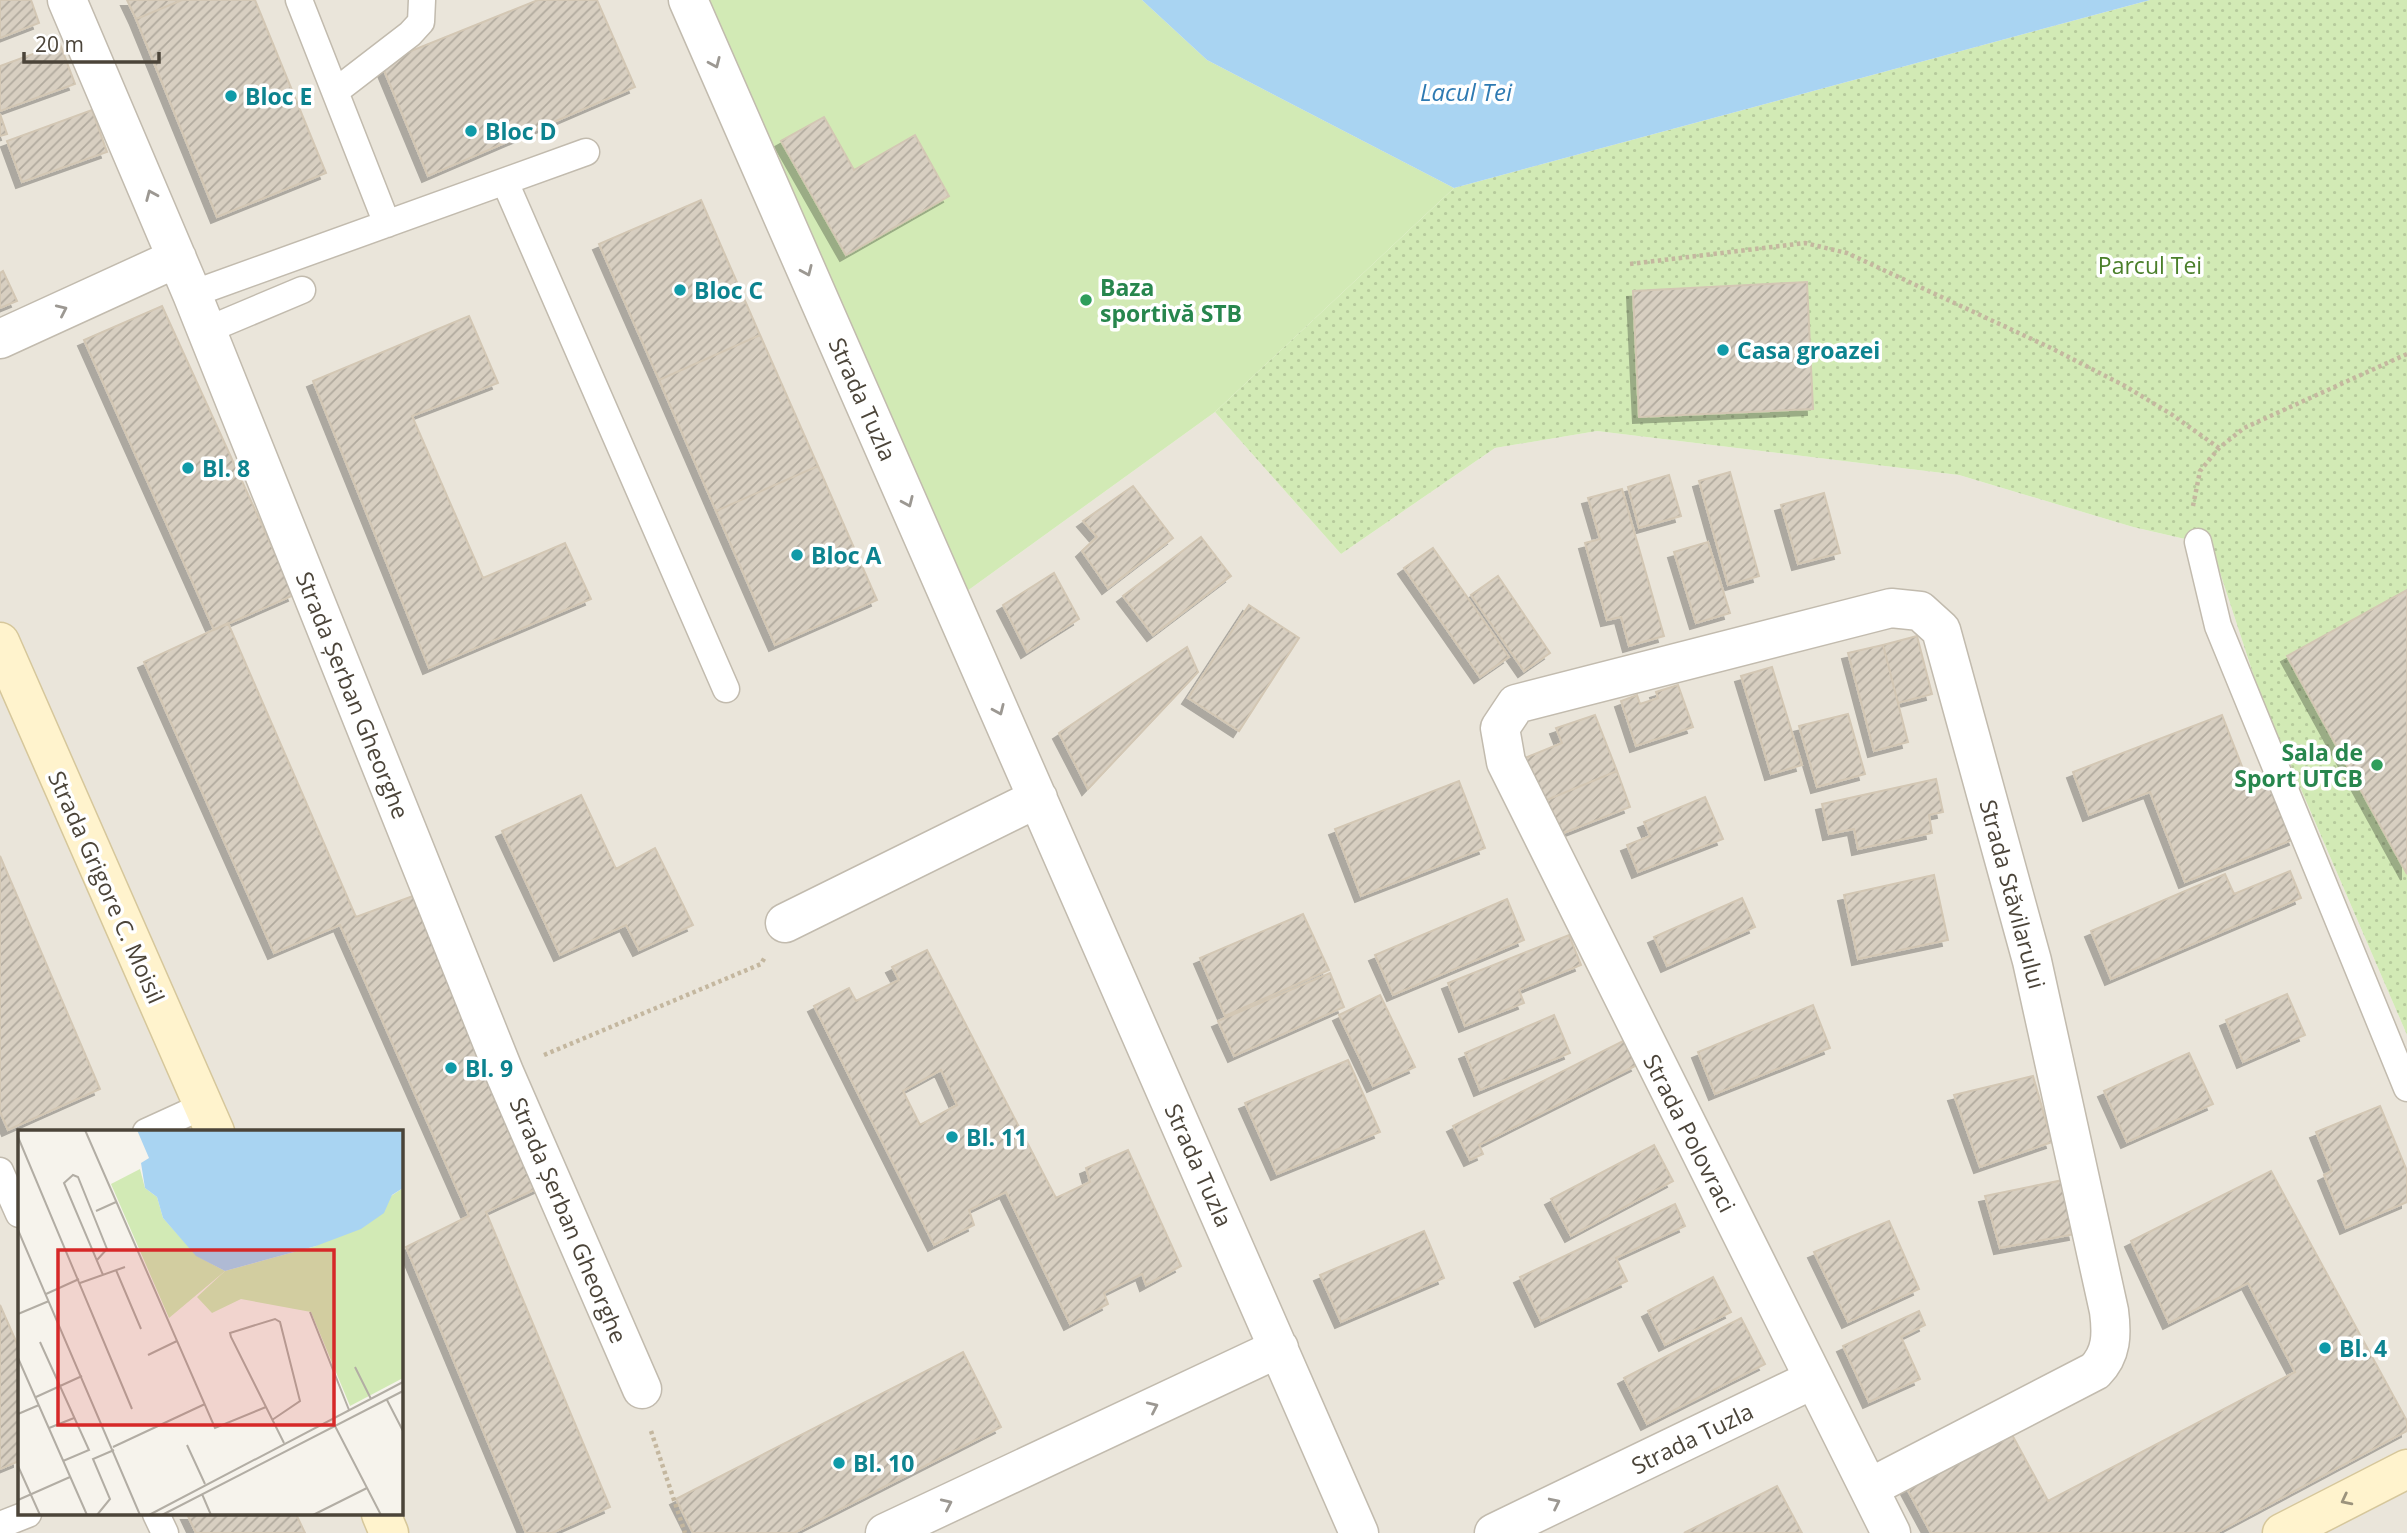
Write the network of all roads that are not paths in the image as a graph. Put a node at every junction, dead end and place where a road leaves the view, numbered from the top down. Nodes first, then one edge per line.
1 (67, 0) edge
2 (299, 0) edge
3 (422, 0) edge
4 (688, 0) edge
5 (336, 91) junction
6 (586, 152) dead end
7 (505, 181) junction
8 (387, 224) junction
9 (177, 258) junction
10 (302, 290) dead end
11 (192, 295) junction
12 (207, 330) junction
13 (0, 339) edge
14 (2198, 542) road end
15 (0, 642) edge
16 (726, 689) dead end
17 (1500, 728) joint
18 (1038, 798) junction
19 (785, 923) road end
20 (2407, 1088) edge
21 (209, 1119) edge
22 (156, 1130) edge
23 (0, 1171) edge
24 (12, 1200) edge
25 (1279, 1348) junction
26 (1814, 1379) junction
27 (642, 1389) road end
28 (2407, 1469) edge
29 (1869, 1488) junction
30 (23, 1516) edge
31 (157, 1516) edge
32 (382, 1516) edge
33 (0, 1525) edge
34 (165, 1533) edge
35 (390, 1533) edge
36 (885, 1533) edge
37 (1359, 1533) edge
38 (1494, 1533) edge
39 (1891, 1533) edge
40 (2282, 1533) edge

9 -> 1 street, Strada Șerban Gheorghe
2 - 5 lane
3 - 5 lane
4 -> 18 street, Strada Tuzla
5 - 8 lane
6 - 7 lane
7 - 8 lane
7 - 16 lane
8 - 11 lane
9 - 11 street, Strada Șerban Gheorghe
13 -> 9 street
10 - 12 lane
11 - 12 street, Strada Șerban Gheorghe
12 - 27 street, Strada Șerban Gheorghe
14 - 20 lane
15 - 21 street, Strada Grigore C. Moisil
17 - 26 street, Strada Polovraci
17 - 29 street, Strada Stăvilarului
18 - 19 street
18 - 25 street, Strada Tuzla
21 - 22 lane
23 - 24 lane
36 -> 25 street
25 - 37 street, Strada Tuzla
26 - 29 street, Strada Polovraci
38 -> 26 street, Strada Tuzla
28 -> 40 street
29 - 39 street, Strada Polovraci
30 - 33 lane
31 - 34 lane
32 - 35 street

